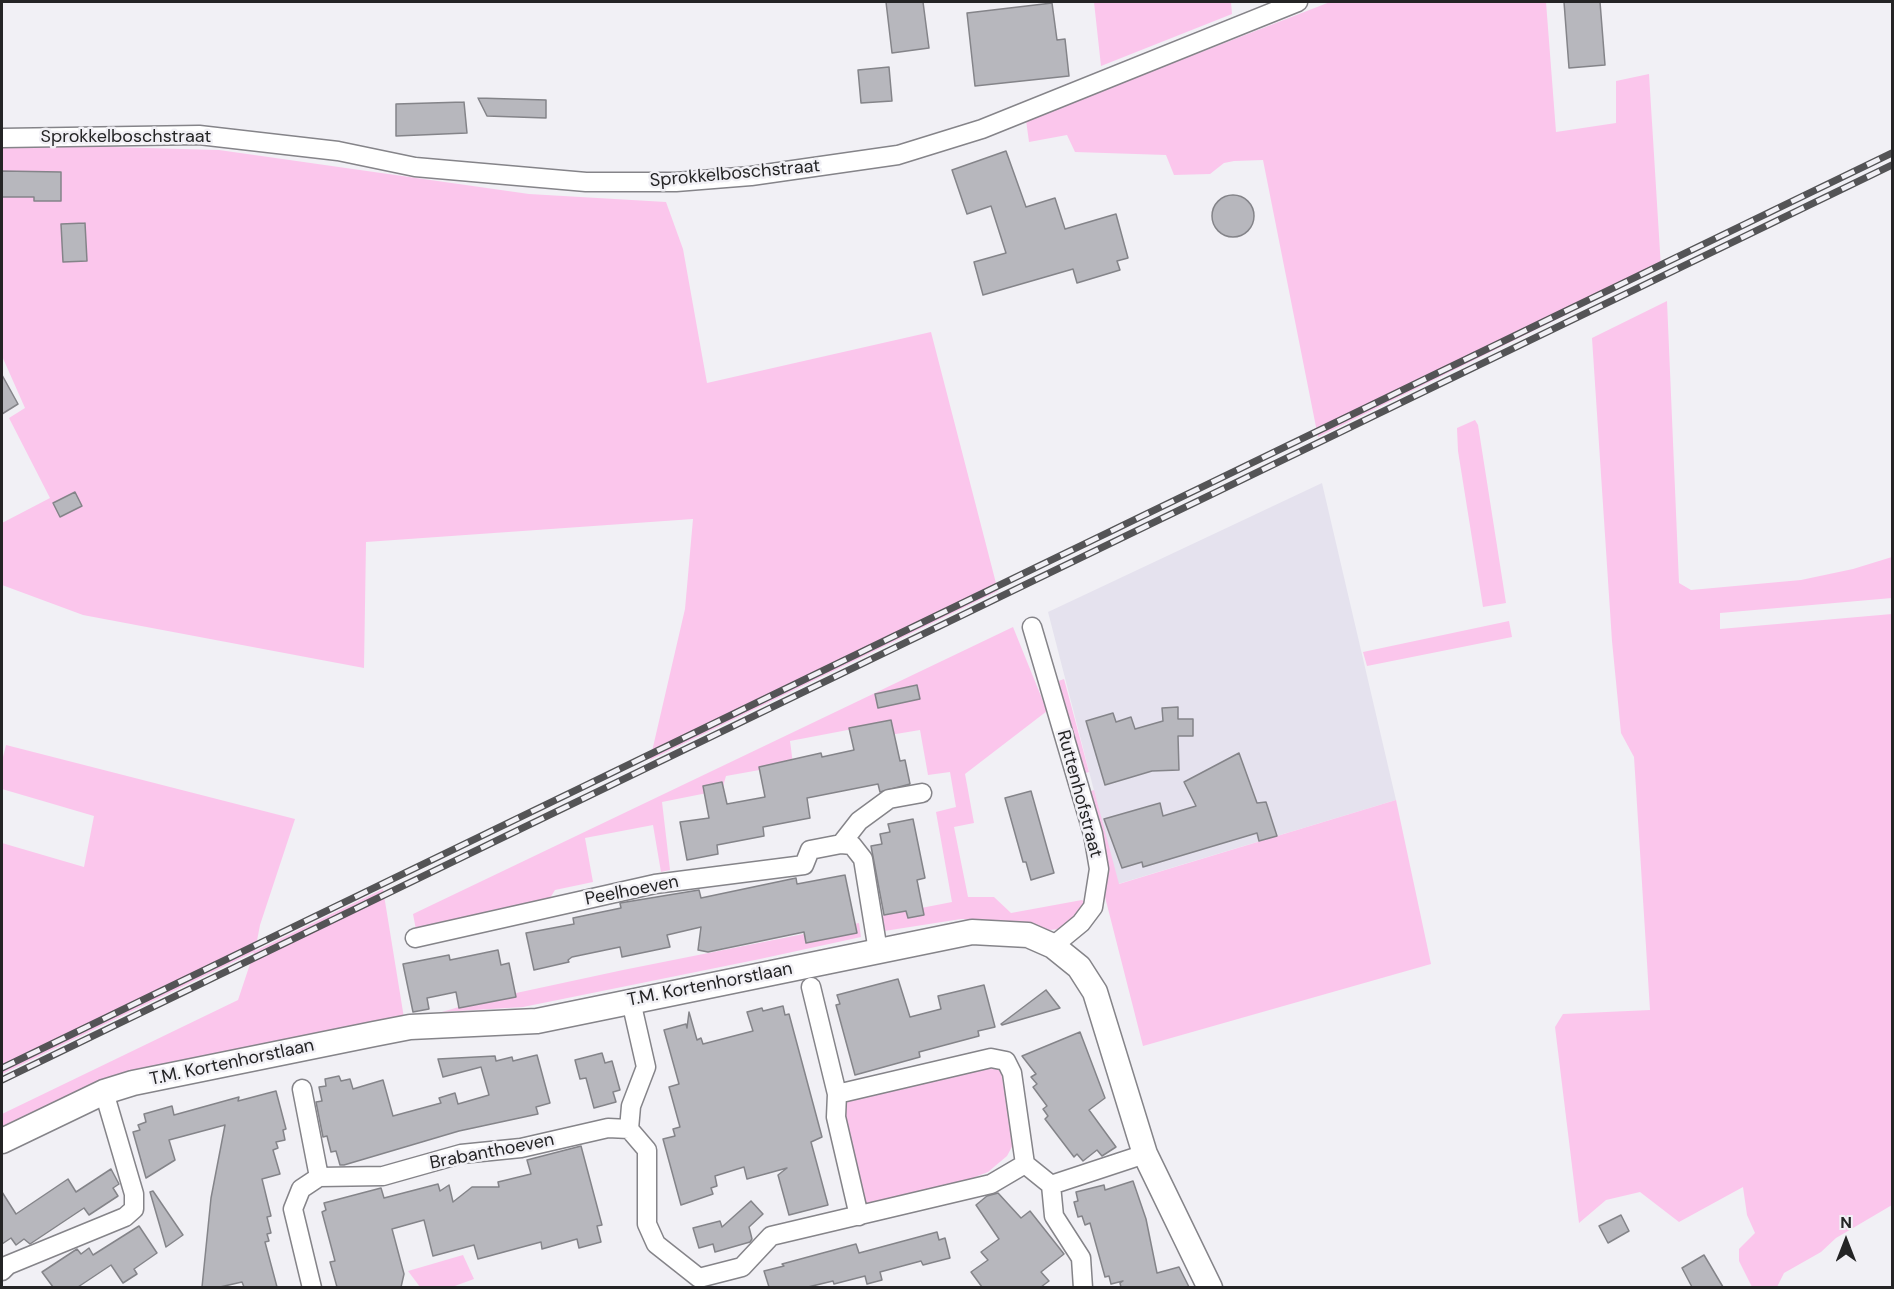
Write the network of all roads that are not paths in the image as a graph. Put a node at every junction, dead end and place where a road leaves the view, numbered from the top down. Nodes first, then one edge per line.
1 (1298, 2) edge
2 (2, 138) edge
3 (1032, 627) dead end
4 (922, 793) dead end
5 (841, 844) junction
6 (415, 938) dead end
7 (1053, 946) junction
8 (878, 951) junction
9 (811, 987) dead end
10 (631, 1001) junction
11 (302, 1089) dead end
12 (104, 1092) junction
13 (837, 1094) junction
14 (629, 1129) junction
15 (2, 1141) edge
16 (1144, 1154) junction
17 (1025, 1164) junction
18 (319, 1177) junction
19 (1051, 1185) junction
20 (859, 1216) junction
21 (2, 1271) edge
22 (697, 1282) edge
23 (312, 1287) edge
24 (1083, 1287) edge
25 (1210, 1287) edge

1 - 2 street, Sprokkelboschstraat
3 - 7 street, Ruttenhofstraat
4 - 5 street
5 - 6 street, Peelhoeven
5 - 8 street
7 - 8 street, T.M. Kortenhorstlaan
7 - 16 street, T.M. Kortenhorstlaan
8 - 10 street, T.M. Kortenhorstlaan
9 - 13 street
10 - 12 street, T.M. Kortenhorstlaan
10 - 14 street
11 - 18 street
12 - 15 street, T.M. Kortenhorstlaan
12 - 21 street
13 - 17 street
13 - 20 street
14 - 18 street, Brabanthoeven
14 - 22 street
16 - 19 street
16 - 25 street, T.M. Kortenhorstlaan
17 - 19 street
17 - 20 street
18 - 23 street
19 - 24 street
20 - 22 street

